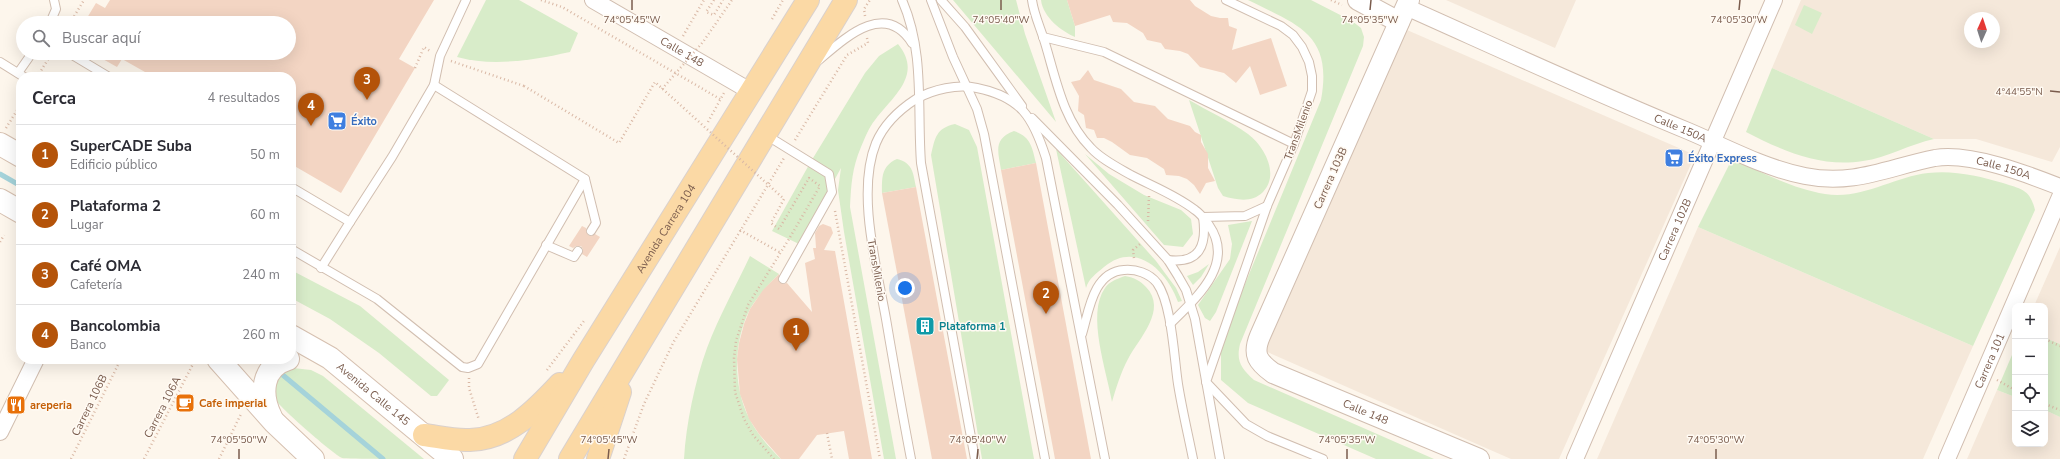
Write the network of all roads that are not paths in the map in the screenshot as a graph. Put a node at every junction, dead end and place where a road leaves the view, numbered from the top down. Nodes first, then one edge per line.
1 (54, 0) edge
2 (466, 0) edge
3 (593, 0) edge
4 (808, 0) edge
5 (846, 0) edge
6 (902, 0) edge
7 (931, 0) edge
8 (941, 0) edge
9 (1032, 0) edge
10 (1226, 0) edge
11 (1358, 0) edge
12 (1774, 0) edge
13 (1405, 9) edge
14 (53, 16) edge
15 (1043, 37) junction
16 (916, 50) junction
17 (28, 60) edge
18 (81, 60) edge
19 (0, 62) edge
20 (16, 72) edge
21 (22, 72) edge
22 (101, 72) edge
23 (802, 76) junction
24 (434, 85) junction
25 (742, 86) junction
26 (967, 86) junction
27 (920, 97) junction
28 (1027, 113) junction
29 (766, 135) junction
30 (3, 136) edge
31 (1713, 141) junction
32 (1294, 144) junction
33 (16, 150) edge
34 (585, 179) junction
35 (2060, 187) edge
36 (296, 190) edge
37 (2060, 197) edge
38 (0, 200) edge
39 (1267, 206) junction
40 (16, 209) edge
41 (1203, 217) junction
42 (350, 222) junction
43 (590, 231) dead end
44 (546, 245) junction
45 (578, 251) dead end
46 (296, 252) edge
47 (1168, 260) junction
48 (321, 268) junction
49 (783, 279) dead end
50 (1191, 304) junction
51 (1170, 324) junction
52 (1081, 337) junction
53 (296, 339) edge
54 (634, 350) junction
55 (1257, 356) joint
56 (330, 358) junction
57 (296, 360) edge
58 (583, 361) junction
59 (34, 364) edge
60 (222, 364) edge
61 (282, 364) edge
62 (1206, 382) junction
63 (274, 422) junction
64 (0, 432) edge
65 (424, 435) junction
66 (313, 459) edge
67 (452, 459) edge
68 (525, 459) edge
69 (570, 459) edge
70 (598, 459) edge
71 (911, 459) edge
72 (975, 459) edge
73 (1045, 459) edge
74 (1105, 459) edge
75 (1193, 459) edge
76 (1220, 459) edge
77 (1323, 459) edge
78 (1479, 459) edge
79 (1575, 459) edge
80 (1947, 459) edge

1 - 14 lane
2 - 24 lane
3 - 25 street, Calle 148
4 - 25 main road, Avenida Carrera 104
5 - 23 main road
6 - 16 lane
7 - 26 lane
8 - 28 lane, TransMilenio
9 - 15 lane
10 - 32 lane, TransMilenio
11 - 13 street, Calle 150A
12 - 31 street, Carrera 102B
13 - 31 street, Calle 150A
13 - 55 street, Carrera 103B
15 - 32 lane
15 - 41 lane
16 - 23 lane
16 - 27 lane
17 - 21 lane
18 - 22 lane
19 - 20 lane
23 - 29 main road
24 - 34 lane
24 - 42 lane
25 - 58 main road, Avenida Carrera 104
26 - 27 lane, TransMilenio
26 - 28 lane, TransMilenio
26 - 73 lane
27 - 71 lane, TransMilenio
27 - 72 lane
28 - 47 lane, TransMilenio
28 - 52 lane, TransMilenio
29 - 49 lane
29 - 54 main road
30 - 33 main road
31 - 35 street, Calle 150A
31 - 79 street, Carrera 102B
32 - 39 lane, TransMilenio
34 - 43 lane
34 - 44 lane
36 - 42 lane
37 - 80 street, Carrera 101
38 - 40 main road
39 - 41 lane
39 - 62 lane, TransMilenio
41 - 47 lane
41 - 50 lane
42 - 48 lane
44 - 45 lane
44 - 48 lane
46 - 48 lane
47 - 50 lane, TransMilenio
50 - 51 lane
50 - 62 lane, TransMilenio
51 - 52 lane, TransMilenio
51 - 75 lane, TransMilenio
52 - 74 lane, TransMilenio
53 - 56 main road, Avenida Calle 145
54 - 69 main road
54 - 70 main road
55 - 78 street, Calle 148
56 - 57 main road
56 - 65 main road, Avenida Calle 145
58 - 65 main road
58 - 68 main road, Avenida Carrera 104
59 - 64 street
60 - 63 main road
61 - 63 main road
62 - 76 lane, TransMilenio
62 - 77 lane
63 - 66 main road
65 - 67 main road, Avenida Calle 145

